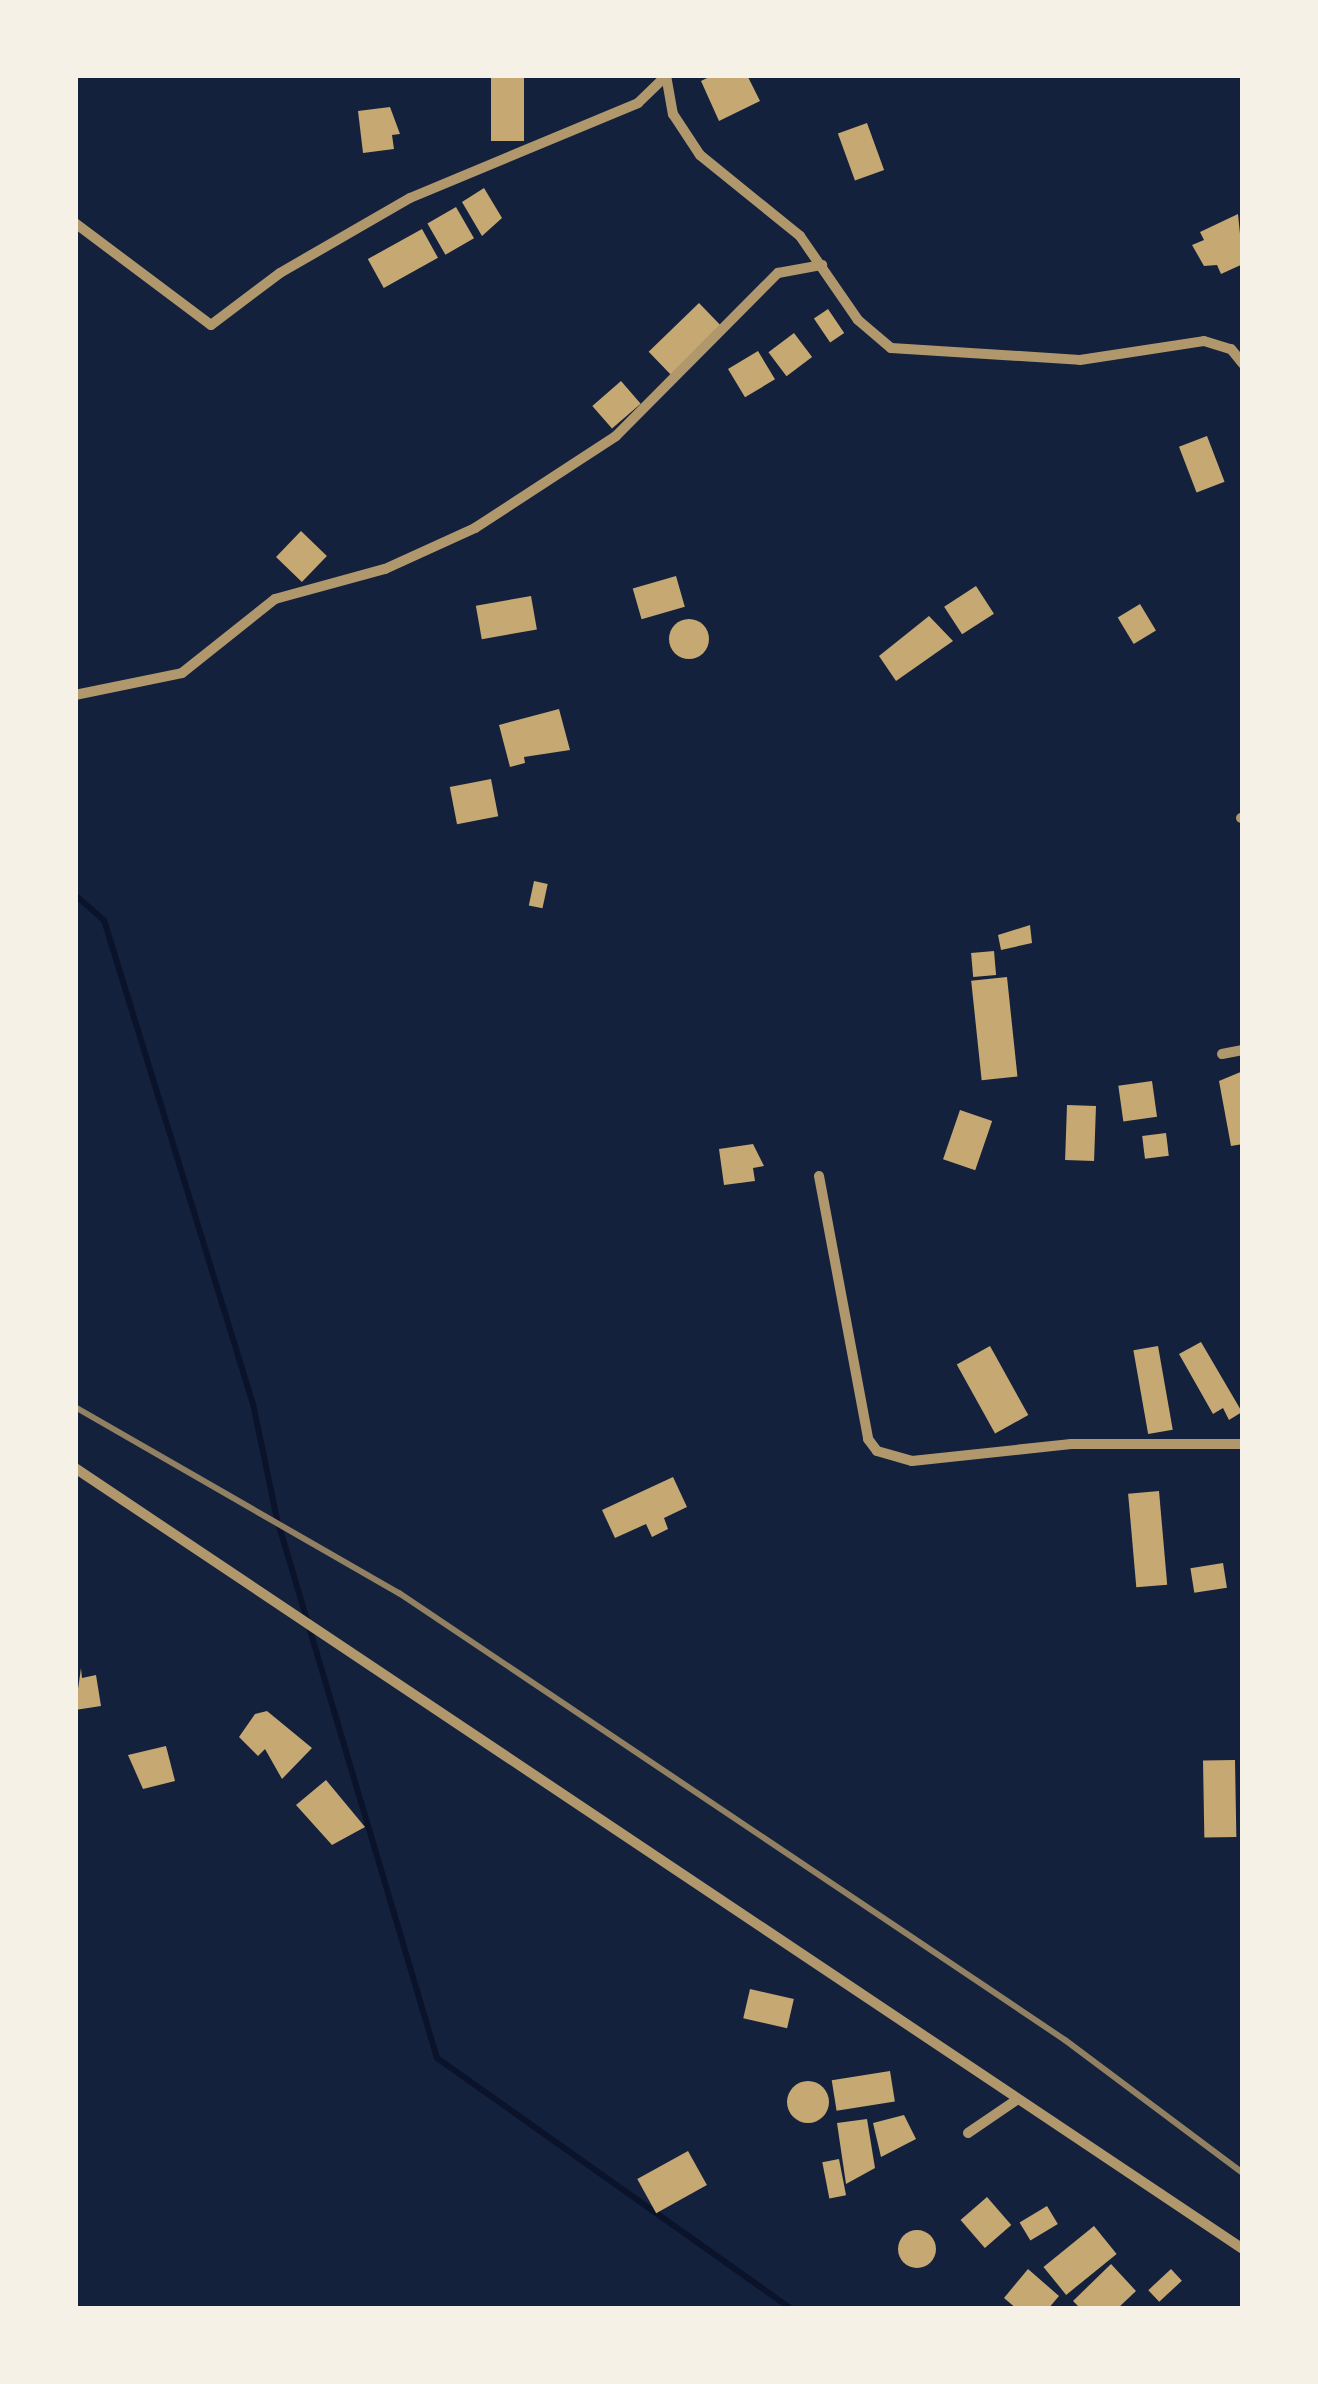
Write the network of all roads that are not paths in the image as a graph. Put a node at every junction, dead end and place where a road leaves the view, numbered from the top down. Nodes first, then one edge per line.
1 (666, 75) edge
2 (75, 223) edge
3 (822, 266) junction
4 (1243, 364) edge
5 (75, 695) edge
6 (1243, 1050) edge
7 (1222, 1054) dead end
8 (818, 1176) dead end
9 (1243, 1444) edge
10 (75, 1468) edge
11 (1015, 2101) junction
12 (968, 2133) dead end
13 (1243, 2249) edge

1 - 2 street
1 - 3 street
3 - 4 street
3 - 5 street
6 - 7 street
8 - 9 street
10 - 11 street
11 - 12 street
11 - 13 street

